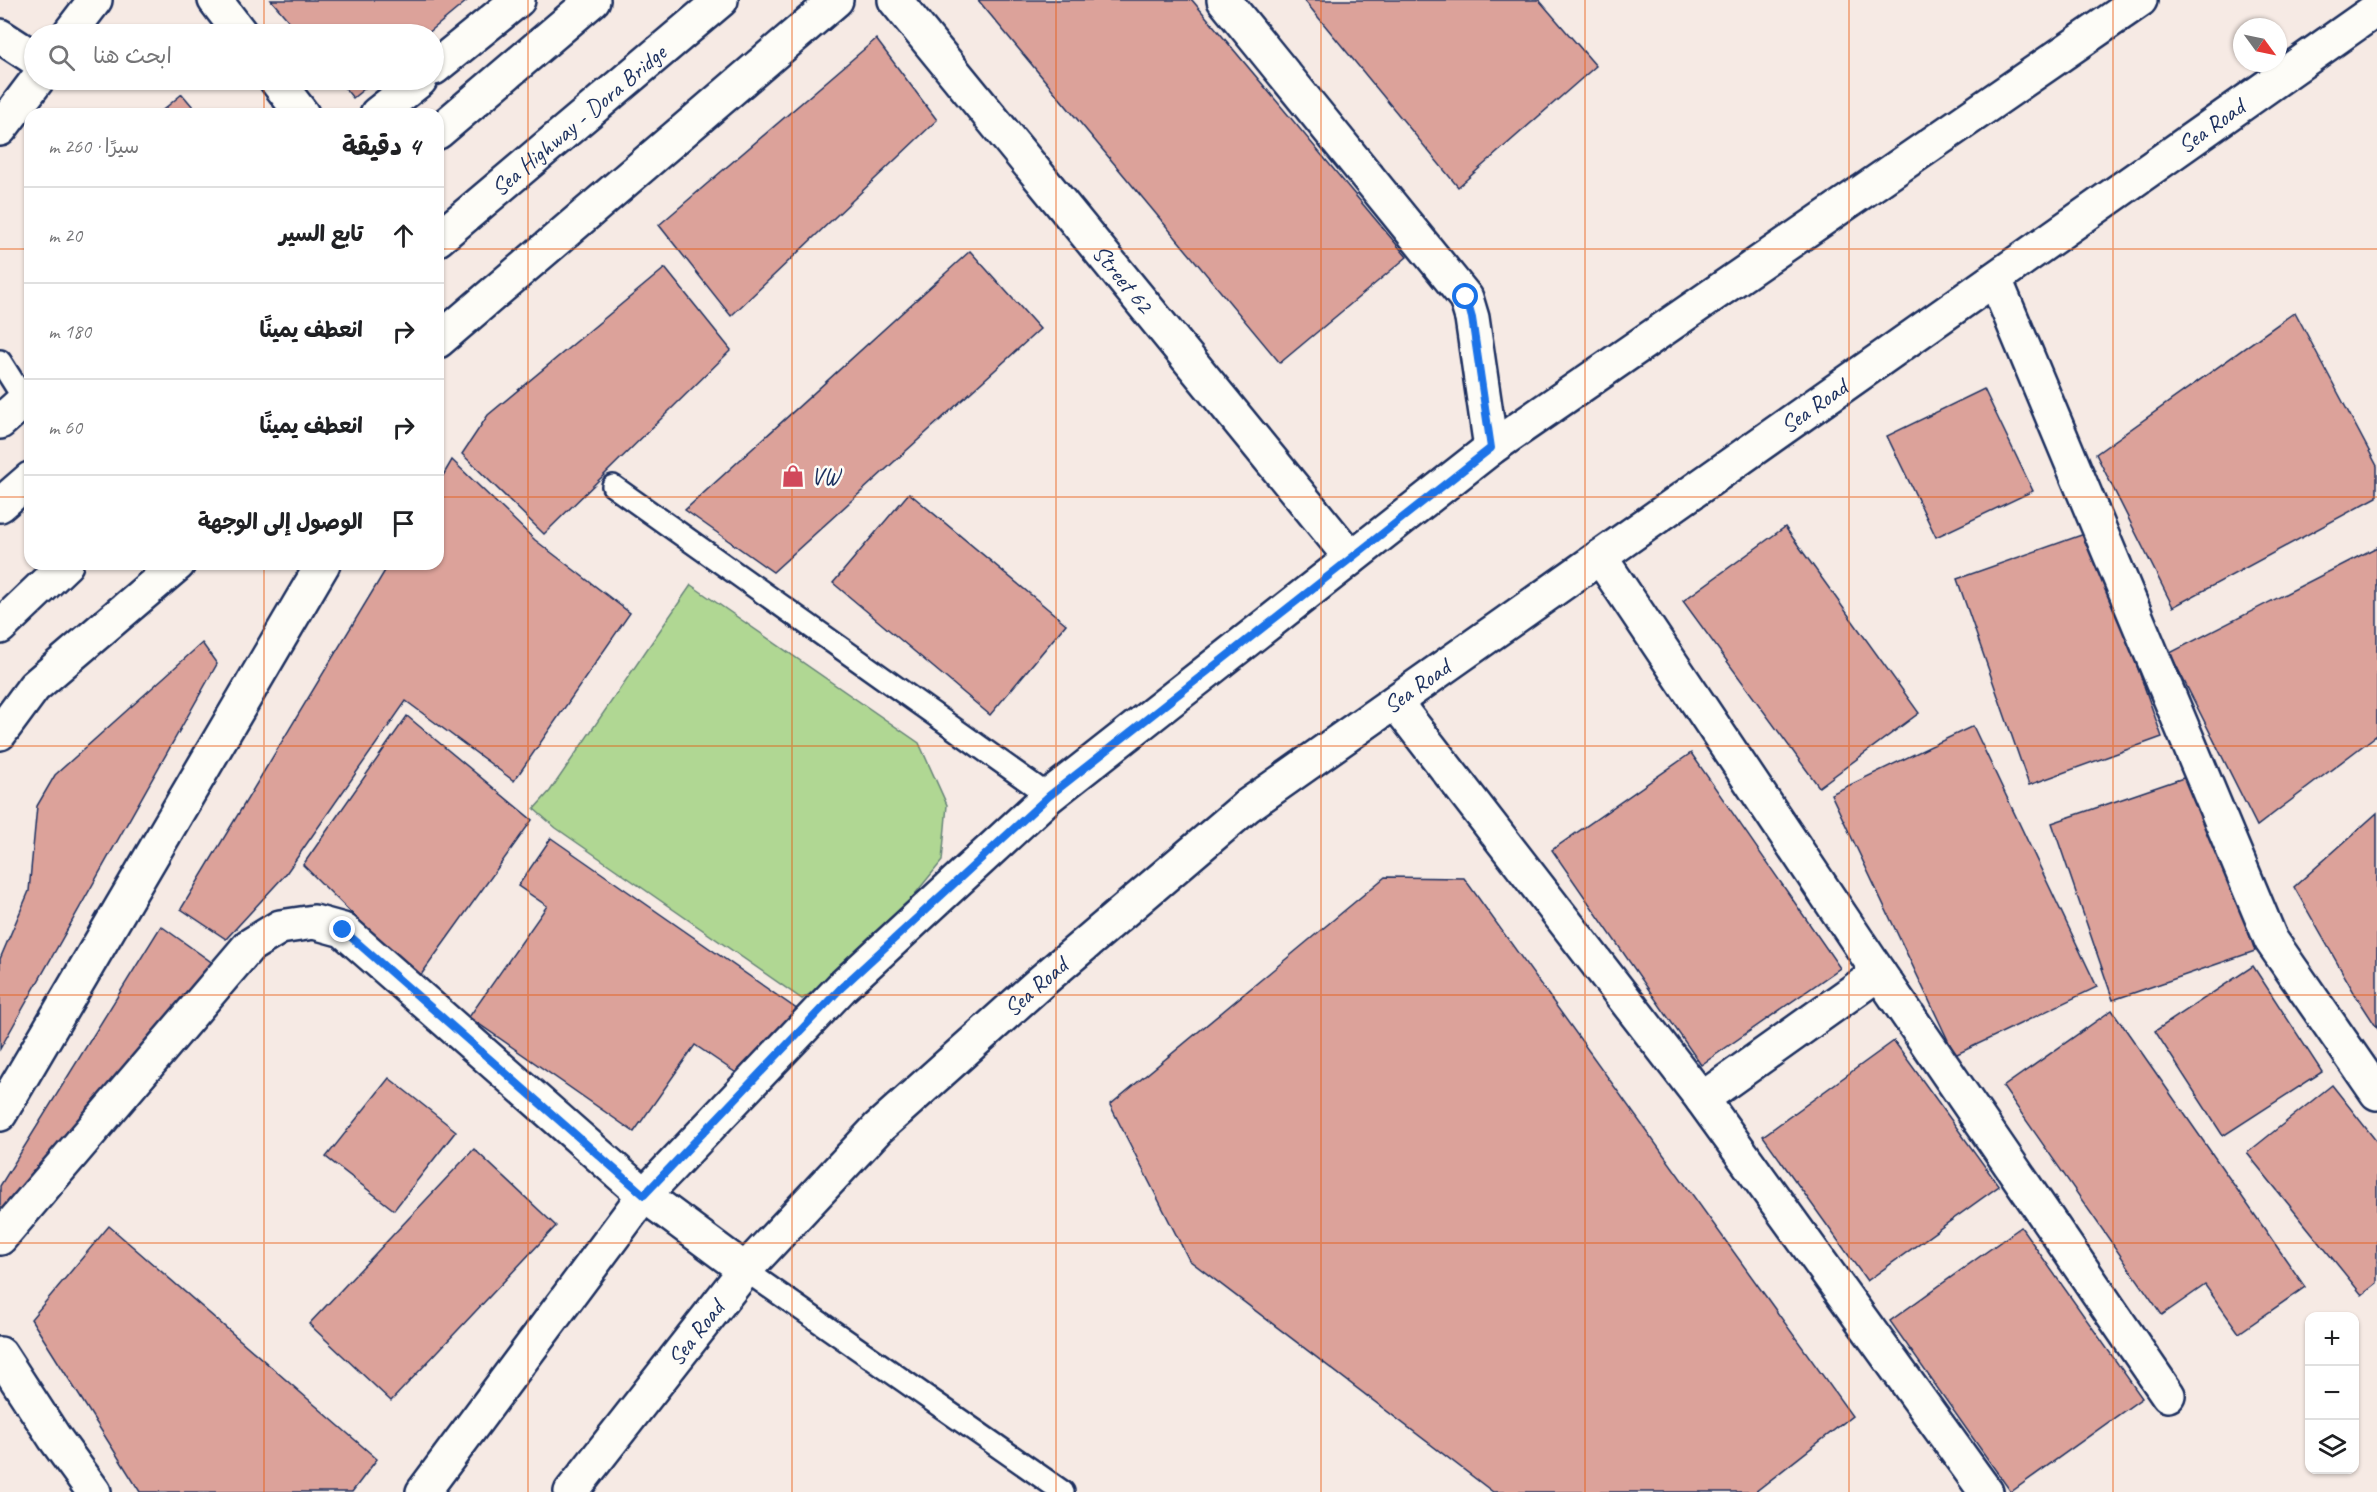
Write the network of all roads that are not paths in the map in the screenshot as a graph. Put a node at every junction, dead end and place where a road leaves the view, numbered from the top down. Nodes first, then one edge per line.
1 (94, 0) edge
2 (215, 0) edge
3 (518, 0) edge
4 (593, 0) edge
5 (721, 0) edge
6 (836, 0) edge
7 (895, 0) edge
8 (1224, 0) edge
9 (2140, 0) edge
10 (2377, 9) edge
11 (76, 24) edge
12 (233, 24) edge
13 (0, 36) edge
14 (24, 52) edge
15 (444, 60) edge
16 (29, 90) edge
17 (284, 90) edge
18 (407, 90) edge
19 (297, 108) edge
20 (385, 108) edge
21 (444, 127) edge
22 (0, 129) edge
23 (444, 234) edge
24 (1995, 279) junction
25 (444, 336) edge
26 (0, 361) edge
27 (24, 393) edge
28 (24, 400) edge
29 (0, 422) edge
30 (1491, 448) junction
31 (24, 484) edge
32 (613, 486) dead end
33 (0, 505) edge
34 (1600, 557) junction
35 (1351, 558) junction
36 (60, 570) edge
37 (171, 570) edge
38 (319, 570) edge
39 (0, 627) edge
40 (1395, 702) junction
41 (0, 733) edge
42 (1049, 796) junction
43 (1879, 973) junction
44 (2377, 1093) edge
45 (1702, 1099) junction
46 (0, 1114) edge
47 (644, 1195) junction
48 (0, 1239) edge
49 (745, 1270) junction
50 (0, 1354) edge
51 (2168, 1395) dead end
52 (93, 1492) edge
53 (423, 1492) edge
54 (571, 1492) edge
55 (1063, 1492) edge
56 (1986, 1492) edge

1 - 11 main road
2 - 12 main road
3 - 15 main road
4 - 21 main road
5 - 23 main road, Sea Highway - Dora Bridge
6 - 25 main road
7 - 35 main road, Street 62
8 - 30 main road
9 - 30 main road
10 - 24 main road, Sea Road
13 - 14 main road
16 - 22 main road
17 - 19 main road
18 - 20 main road
24 - 34 main road, Sea Road
24 - 44 main road
26 - 27 lane
28 - 29 main road
30 - 35 main road
31 - 33 main road
32 - 42 lane
34 - 40 main road, Sea Road
34 - 43 main road
35 - 42 main road
36 - 39 main road
37 - 41 main road
38 - 46 main road
40 - 45 main road
40 - 49 main road, Sea Road
42 - 47 main road
43 - 45 main road
43 - 51 main road
45 - 56 main road
47 - 48 main road
47 - 49 main road
47 - 53 main road
49 - 54 main road, Sea Road
49 - 55 lane
50 - 52 main road

